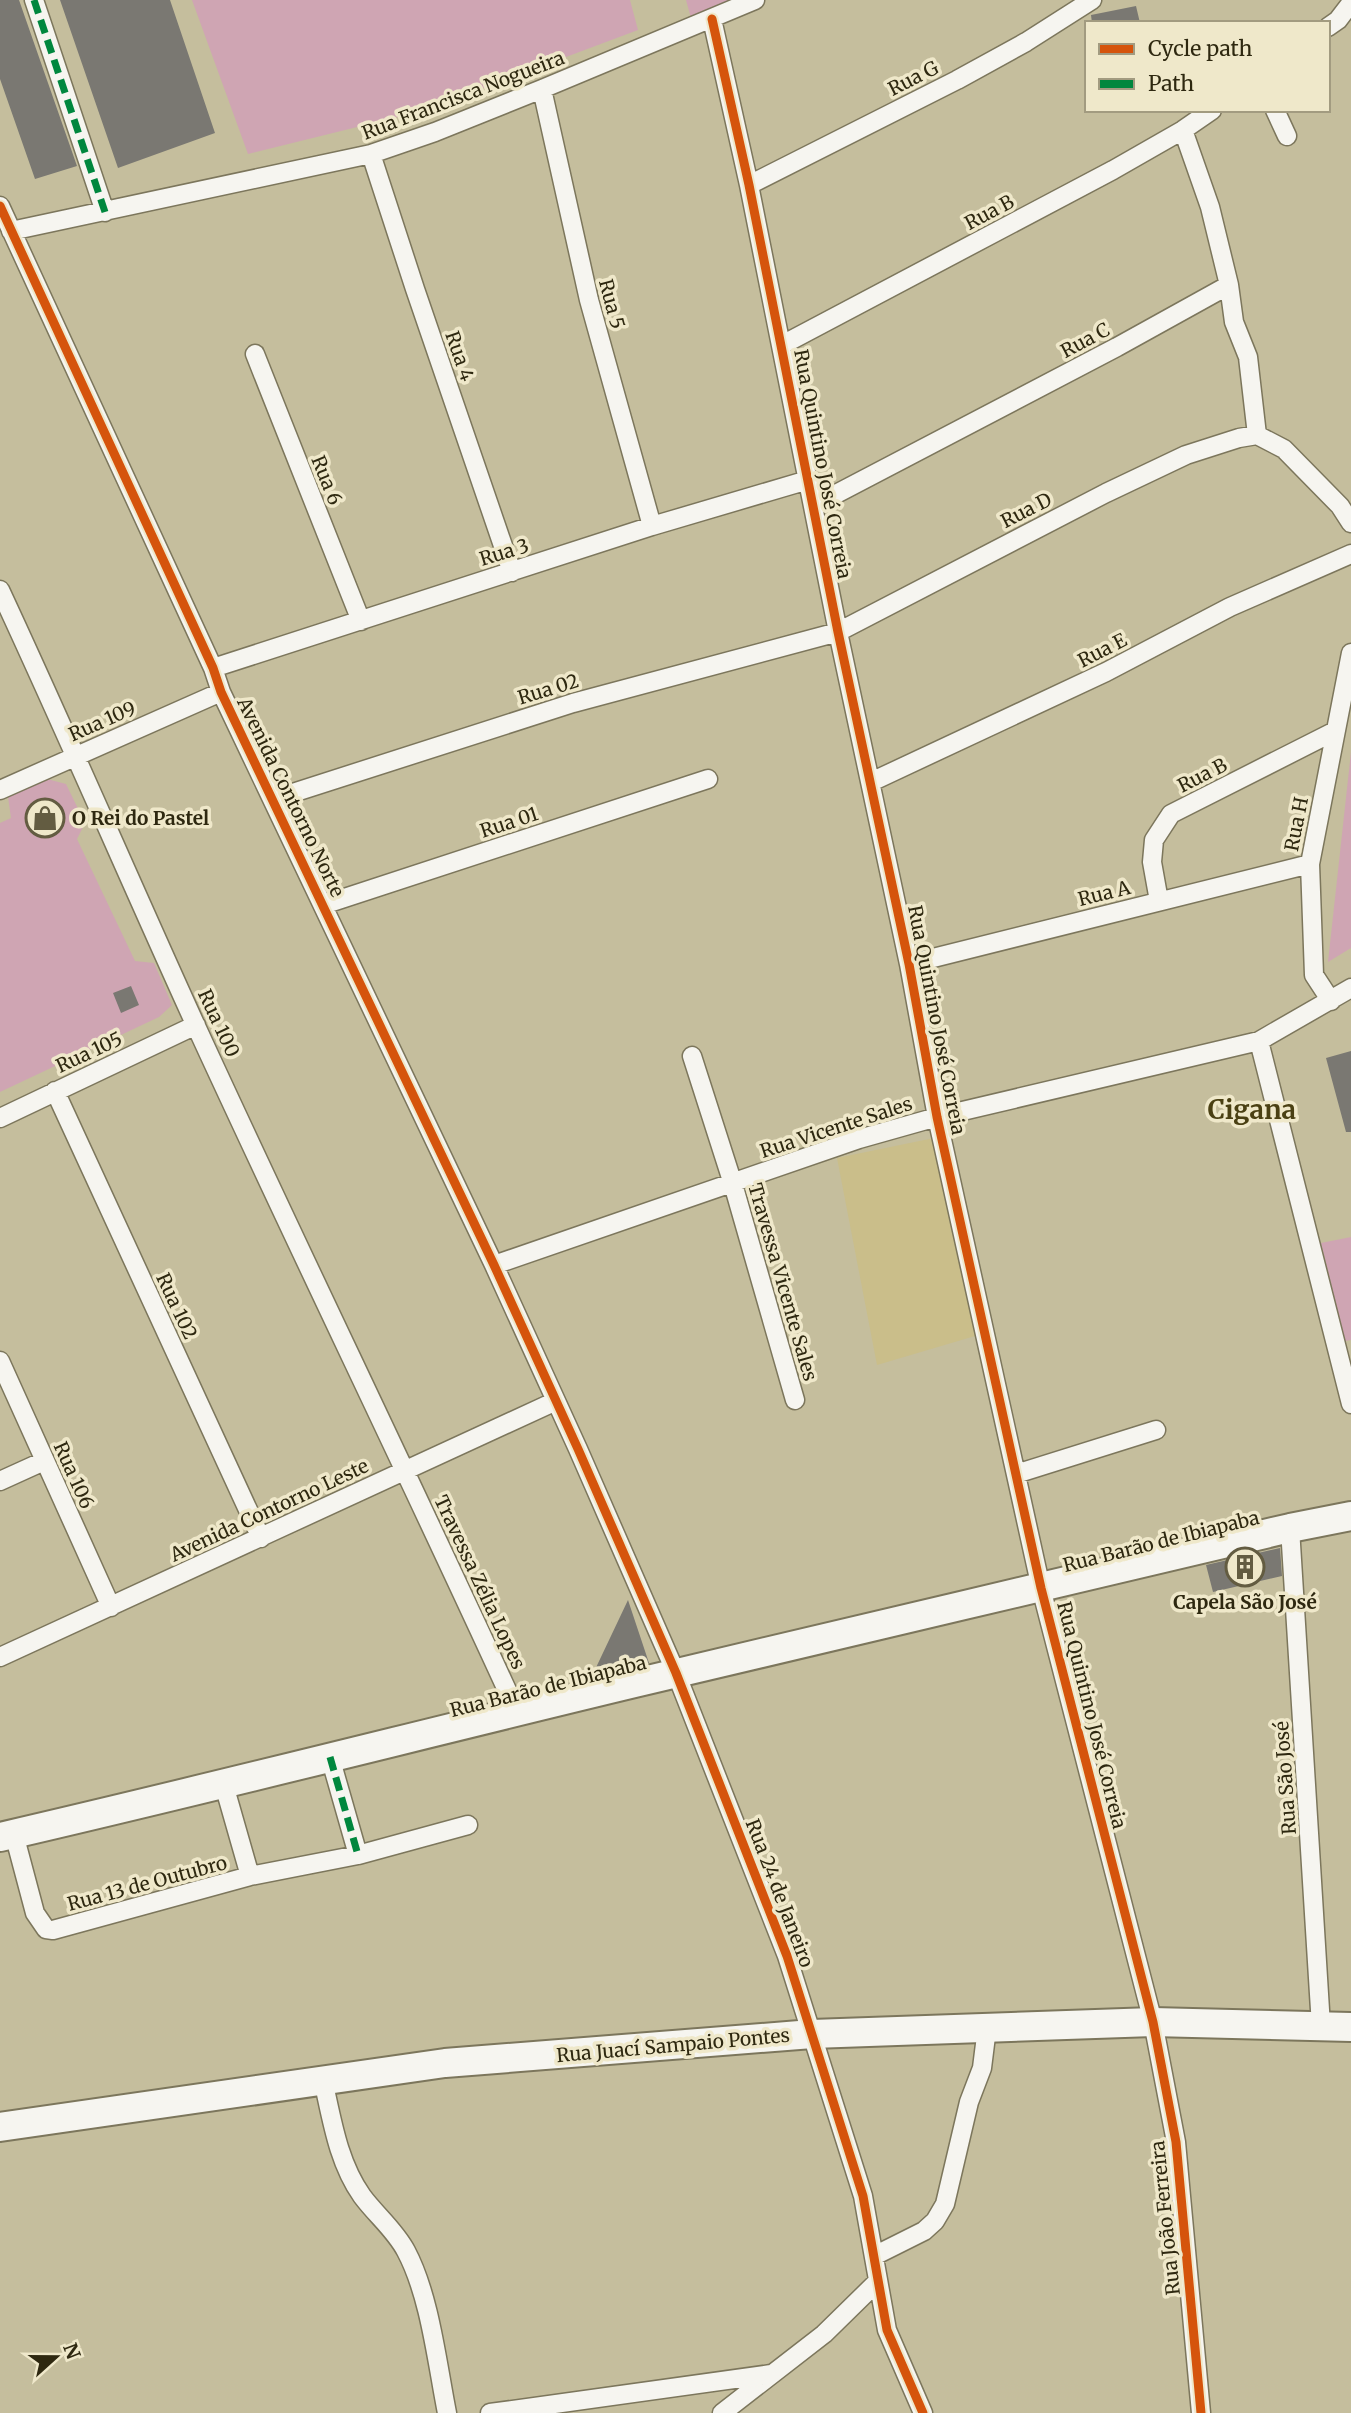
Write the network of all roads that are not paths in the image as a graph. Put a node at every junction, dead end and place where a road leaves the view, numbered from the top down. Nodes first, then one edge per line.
1 (34, 0) edge
2 (755, 0) edge
3 (1091, 0) edge
4 (1351, 3) edge
5 (712, 19) junction
6 (1333, 23) edge
7 (542, 89) junction
8 (1209, 112) edge
9 (1276, 112) edge
10 (1183, 130) junction
11 (1287, 136) dead end
12 (371, 154) junction
13 (749, 185) junction
14 (0, 206) edge
15 (105, 212) junction
16 (11, 231) junction
17 (1229, 285) junction
18 (782, 345) junction
19 (255, 354) dead end
20 (1257, 435) junction
21 (808, 480) junction
22 (815, 505) junction
23 (1351, 523) edge
24 (652, 526) junction
25 (1351, 554) edge
26 (512, 572) junction
27 (0, 590) edge
28 (361, 621) junction
29 (838, 632) junction
30 (1351, 653) edge
31 (213, 668) junction
32 (221, 692) junction
33 (1335, 730) junction
34 (77, 755) junction
35 (708, 779) dead end
36 (871, 782) junction
37 (0, 790) edge
38 (274, 799) junction
39 (1310, 864) junction
40 (1158, 901) junction
41 (323, 905) junction
42 (909, 964) junction
43 (1351, 988) edge
44 (1331, 1001) junction
45 (196, 1025) junction
46 (1259, 1041) junction
47 (692, 1056) dead end
48 (55, 1091) junction
49 (937, 1117) junction
50 (0, 1118) edge
51 (733, 1184) junction
52 (494, 1265) junction
53 (0, 1361) edge
54 (795, 1400) dead end
55 (556, 1401) junction
56 (1351, 1404) edge
57 (1156, 1430) dead end
58 (44, 1461) junction
59 (406, 1470) junction
60 (1016, 1474) junction
61 (0, 1481) edge
62 (1351, 1516) edge
63 (1290, 1528) junction
64 (261, 1538) junction
65 (1041, 1588) junction
66 (111, 1606) junction
67 (0, 1657) edge
68 (677, 1673) junction
69 (517, 1712) junction
70 (330, 1756) junction
71 (224, 1785) junction
72 (468, 1825) dead end
73 (7, 1835) edge
74 (358, 1855) junction
75 (250, 1876) junction
76 (1153, 2022) junction
77 (1321, 2026) junction
78 (1351, 2027) edge
79 (987, 2028) junction
80 (812, 2034) junction
81 (323, 2080) junction
82 (0, 2127) edge
83 (873, 2256) junction
84 (877, 2282) junction
85 (771, 2374) junction
86 (447, 2413) edge
87 (490, 2413) edge
88 (722, 2413) edge
89 (923, 2413) edge
90 (1201, 2413) edge

1 - 15 street
2 - 5 street, Rua Francisca Nogueira
3 - 13 street, Rua G
4 - 6 street
5 - 7 street, Rua Francisca Nogueira
5 - 13 street, Rua Quintino José Correia
7 - 12 street, Rua Francisca Nogueira
7 - 24 street, Rua 5
8 - 10 street, Rua B
9 - 11 street
10 - 17 street
10 - 18 street, Rua B
12 - 15 street, Rua Francisca Nogueira
12 - 26 street, Rua 4
13 - 18 street, Rua Quintino José Correia
14 - 16 street, Avenida Contorno Norte
15 - 16 street, Rua Francisca Nogueira
16 - 31 street, Avenida Contorno Norte
17 - 20 street
17 - 22 street, Rua C
18 - 21 street, Rua Quintino José Correia
19 - 28 street, Rua 6
20 - 23 street
20 - 29 street, Rua D
21 - 22 street, Rua Quintino José Correia
21 - 24 street, Rua 3
22 - 29 street, Rua Quintino José Correia
24 - 26 street, Rua 3
25 - 36 street, Rua E
26 - 28 street, Rua 3
27 - 34 street, Rua 100
28 - 31 street, Rua 3
29 - 36 street, Rua Quintino José Correia
29 - 38 street, Rua 02
30 - 33 street, Rua H
31 - 32 street, Avenida Contorno Norte
32 - 34 street, Rua 109
32 - 38 street, Avenida Contorno Norte
33 - 39 street, Rua H
33 - 40 street, Rua B
34 - 37 street, Rua 109
34 - 45 street, Rua 100
35 - 41 street, Rua 01
36 - 42 street, Rua Quintino José Correia
38 - 41 street, Avenida Contorno Norte
39 - 40 street, Rua A
39 - 44 street, Rua H
40 - 42 street, Rua A
41 - 52 street, Avenida Contorno Norte
42 - 49 street, Rua Quintino José Correia
43 - 44 street, Rua Vicente Sales
44 - 46 street, Rua Vicente Sales
45 - 48 street, Rua 105
45 - 59 street, Rua 100
46 - 49 street, Rua Vicente Sales
46 - 56 street
47 - 51 street, Travessa Vicente Sales
48 - 50 street, Rua 105
48 - 64 street, Rua 102
49 - 51 street, Rua Vicente Sales
49 - 60 street, Rua Quintino José Correia
51 - 52 street, Rua Vicente Sales
51 - 54 street, Travessa Vicente Sales
52 - 55 street, Avenida Contorno Norte
53 - 58 street, Rua 106
55 - 59 street, Avenida Contorno Leste
55 - 68 street, Rua 24 de Janeiro
57 - 60 street
58 - 61 street
58 - 66 street, Rua 106
59 - 64 street, Avenida Contorno Leste
59 - 69 street, Travessa Zélia Lopes
60 - 65 street, Rua Quintino José Correia
62 - 63 main road, Rua Barão de Ibiapaba
63 - 65 main road, Rua Barão de Ibiapaba
63 - 77 street, Rua São José
64 - 66 street, Avenida Contorno Leste
65 - 68 main road, Rua Barão de Ibiapaba
65 - 76 street, Rua Quintino José Correia
66 - 67 street, Avenida Contorno Leste
68 - 69 main road, Rua Barão de Ibiapaba
68 - 80 street, Rua 24 de Janeiro
69 - 70 main road, Rua Barão de Ibiapaba
70 - 71 main road, Rua Barão de Ibiapaba
70 - 74 street
71 - 73 main road, Rua Barão de Ibiapaba
71 - 75 street
72 - 74 street, Rua 13 de Outubro
73 - 75 street, Rua 13 de Outubro
74 - 75 street, Rua 13 de Outubro
76 - 77 main road, Rua Juací Sampaio Pontes
76 - 79 main road, Rua Juací Sampaio Pontes
76 - 90 street, Rua João Ferreira
77 - 78 main road, Rua Juací Sampaio Pontes
79 - 80 main road, Rua Juací Sampaio Pontes
79 - 83 street
80 - 81 main road, Rua Juací Sampaio Pontes
80 - 83 street, Rua 24 de Janeiro
81 - 82 main road, Rua Juací Sampaio Pontes
81 - 86 street
83 - 84 street, Rua 24 de Janeiro
84 - 85 street
84 - 89 street, Rua 24 de Janeiro
85 - 87 street
85 - 88 street

